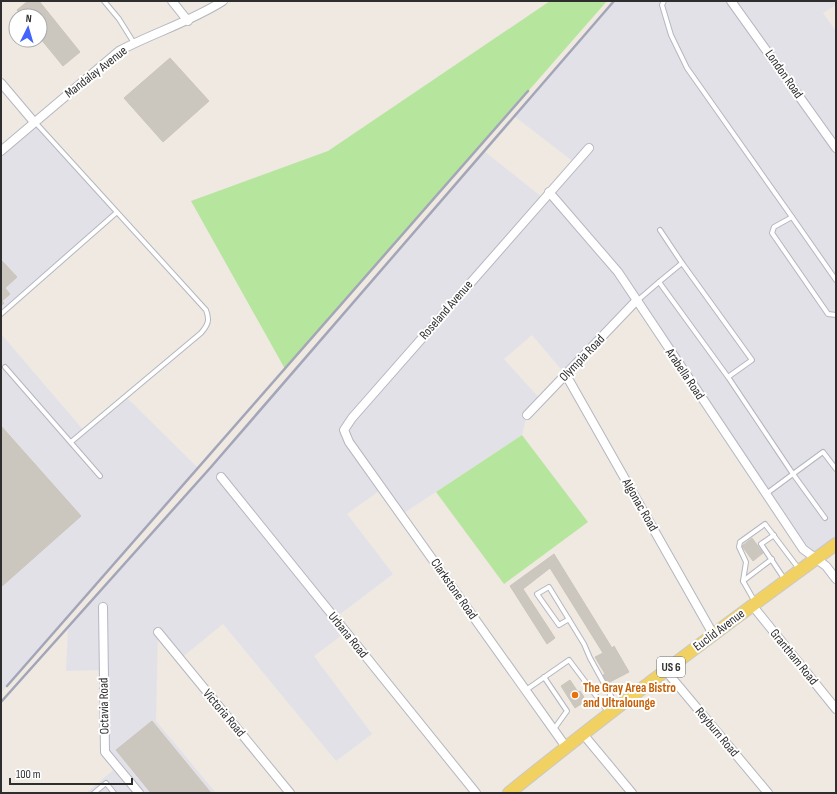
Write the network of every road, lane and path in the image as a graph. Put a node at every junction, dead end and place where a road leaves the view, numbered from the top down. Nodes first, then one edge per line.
1 (104, 1) edge
2 (172, 1) edge
3 (223, 1) edge
4 (664, 1) edge
5 (731, 1) edge
6 (188, 21) junction
7 (134, 43) junction
8 (1, 83) edge
9 (34, 122) junction
10 (589, 148) dead end
11 (836, 148) edge
12 (1, 151) edge
13 (549, 192) junction
14 (116, 213) junction
15 (792, 217) junction
16 (660, 230) dead end
17 (682, 263) junction
18 (836, 280) edge
19 (659, 282) junction
20 (636, 301) junction
21 (1, 314) edge
22 (836, 315) edge
23 (5, 367) dead end
24 (566, 375) junction
25 (728, 377) junction
26 (527, 415) dead end
27 (344, 430) joint
28 (70, 442) junction
29 (836, 468) edge
30 (793, 474) junction
31 (100, 476) dead end
32 (221, 477) dead end
33 (766, 494) junction
34 (825, 518) dead end
35 (774, 535) junction
36 (836, 544) edge
37 (772, 559) junction
38 (816, 559) junction
39 (800, 570) junction
40 (836, 579) edge
41 (785, 580) junction
42 (743, 581) junction
43 (754, 603) junction
44 (103, 607) dead end
45 (569, 619) junction
46 (158, 632) dead end
47 (714, 634) junction
48 (666, 671) junction
49 (544, 677) junction
50 (526, 691) junction
51 (836, 709) edge
52 (613, 711) junction
53 (553, 730) junction
54 (583, 734) junction
55 (566, 747) junction
56 (94, 793) edge
57 (114, 793) edge
58 (139, 793) edge
59 (290, 793) edge
60 (476, 793) edge
61 (509, 793) edge
62 (632, 793) edge
63 (768, 793) edge

1 - 7 lane
2 - 6 street
3 - 6 street, Mandalay Avenue
4 - 15 lane
5 - 11 street, London Road
6 - 7 street, Mandalay Avenue
7 - 9 street, Mandalay Avenue
8 - 9 street
9 - 12 street, Mandalay Avenue
9 - 14 lane
10 - 13 street, Roseland Avenue
13 - 20 street, Arabella Road
13 - 27 street, Roseland Avenue
14 - 21 lane
14 - 28 lane
15 - 18 lane
15 - 22 lane
16 - 17 lane
17 - 19 lane
17 - 25 lane
19 - 20 lane
19 - 25 lane
20 - 24 street, Olympia Road
20 - 33 street, Arabella Road
23 - 28 lane
24 - 26 street, Olympia Road
24 - 47 street, Algonac Road
25 - 30 lane
27 - 50 street, Clarkstone Road
28 - 31 lane
29 - 30 lane
30 - 33 lane
30 - 34 lane
32 - 60 street, Urbana Road
33 - 38 street, Arabella Road
35 - 37 lane
35 - 39 lane
35 - 42 lane
36 - 38 main road, Euclid Avenue / US 6
37 - 41 lane
37 - 42 lane
38 - 39 main road, Euclid Avenue / US 6
38 - 40 street, Arabella Road
39 - 41 main road, Euclid Avenue / US 6
41 - 43 main road, Euclid Avenue / US 6
42 - 43 lane
43 - 47 main road, Euclid Avenue / US 6
43 - 51 street, Grantham Road
44 - 58 street, Octavia Road
45 - 45 lane
45 - 52 lane
46 - 59 street, Victoria Road
47 - 48 main road, Euclid Avenue / US 6
48 - 52 main road, Euclid Avenue / US 6
48 - 63 street, Reyburn Road
49 - 50 lane
49 - 52 lane
49 - 53 lane
50 - 53 street, Clarkstone Road
52 - 54 main road, Euclid Avenue / US 6
53 - 55 street, Clarkstone Road
54 - 55 main road, Euclid Avenue / US 6
54 - 62 street
55 - 61 main road, Euclid Avenue / US 6
56 - 57 lane

